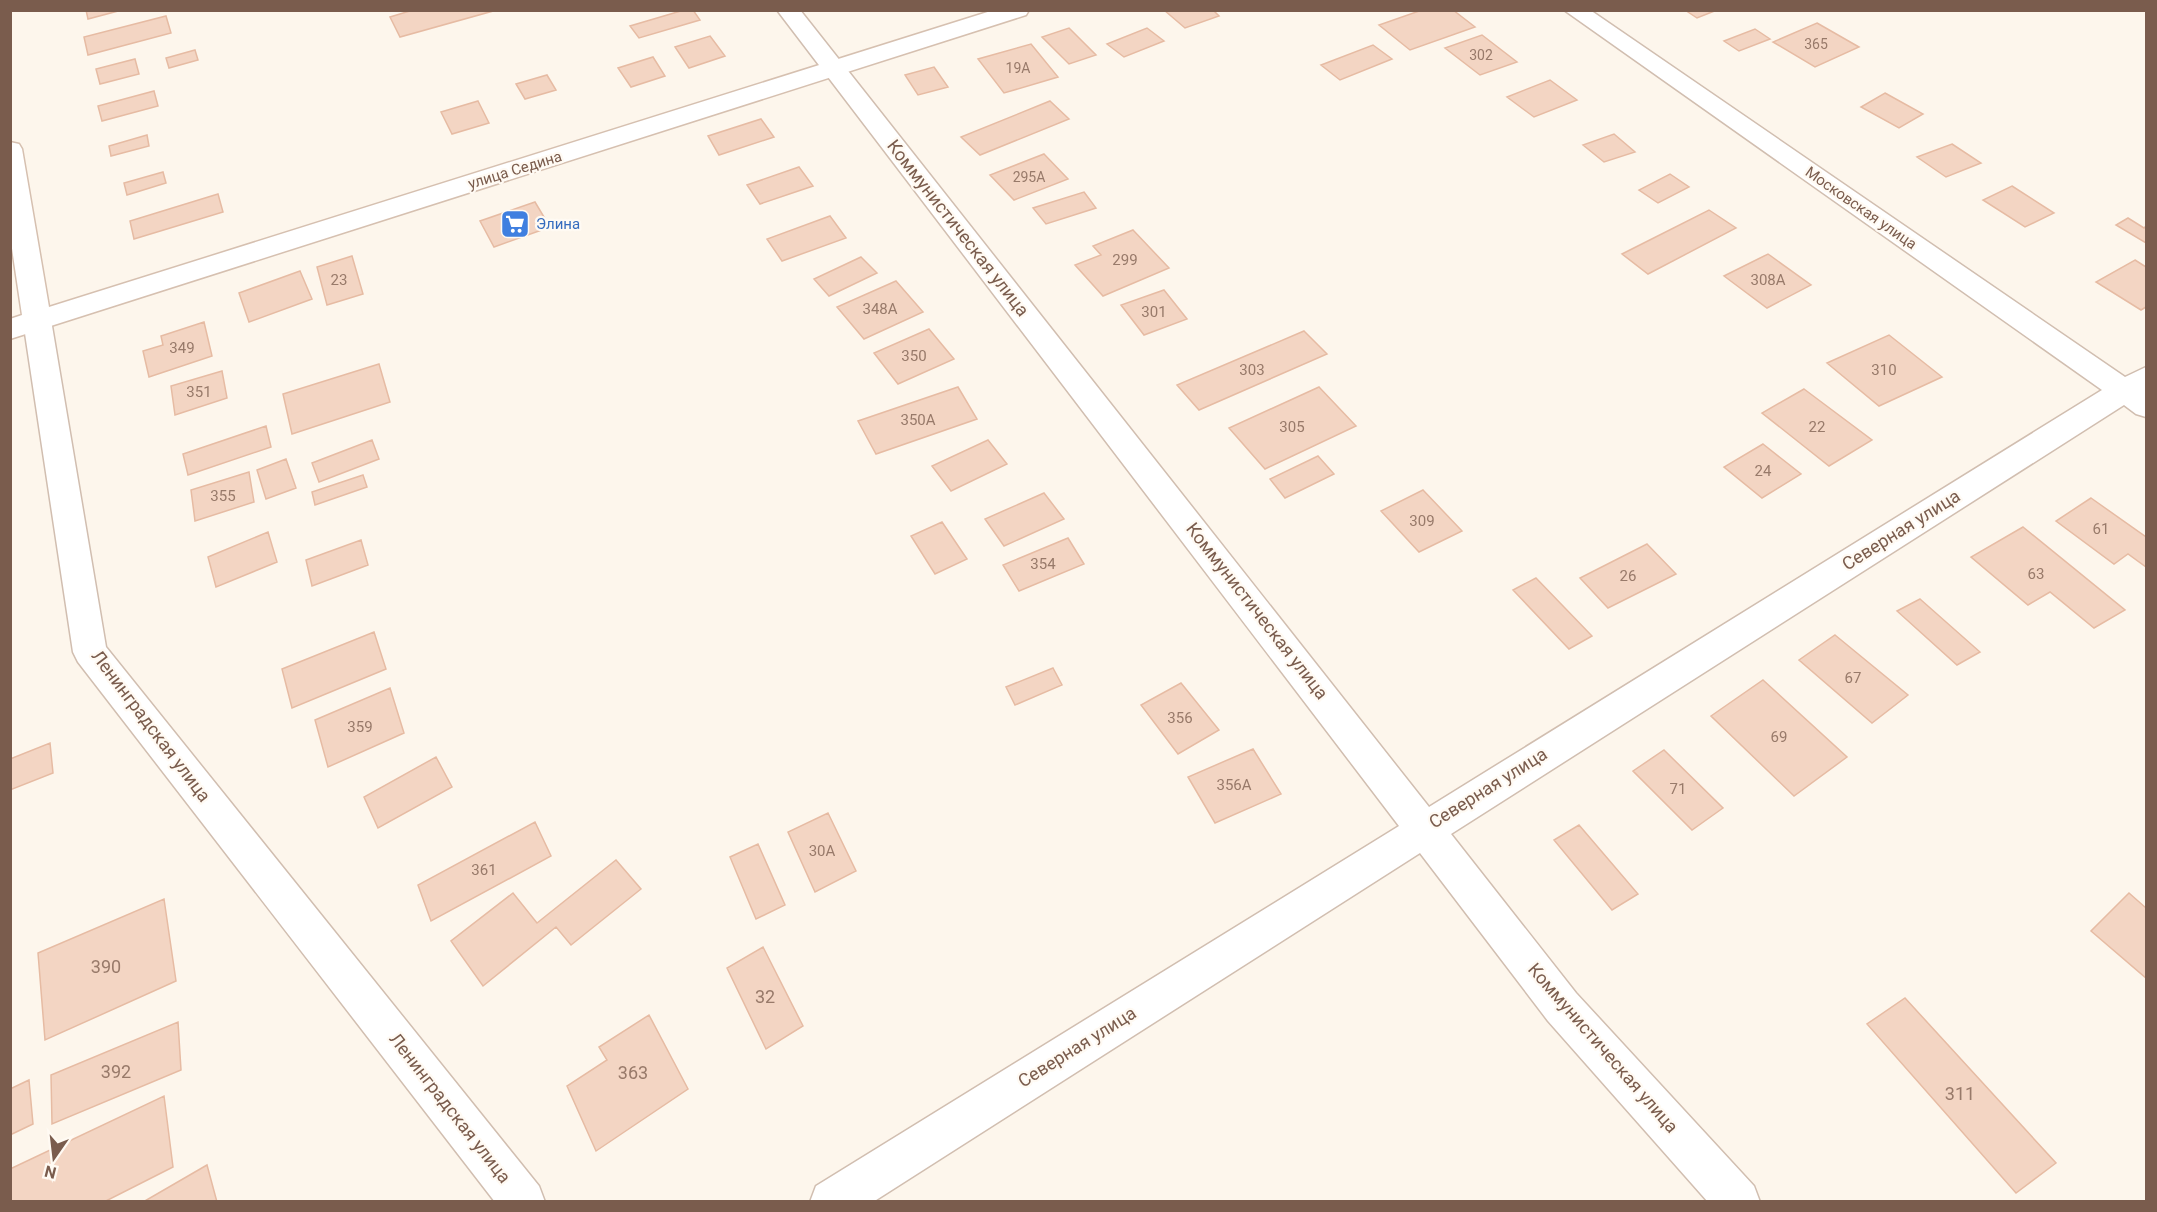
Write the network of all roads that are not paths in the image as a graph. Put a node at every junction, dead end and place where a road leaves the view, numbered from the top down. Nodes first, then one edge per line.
1 (788, 10) edge
2 (1018, 10) edge
3 (1575, 10) edge
4 (835, 70) junction
5 (10, 149) edge
6 (24, 325) edge
7 (2139, 391) edge
8 (1425, 827) junction
9 (523, 1202) edge
10 (832, 1202) edge
11 (1738, 1202) edge

1 - 4 street, Коммунистическая улица
2 - 4 street, улица Седина
3 - 7 street, Московская улица
4 - 6 street, улица Седина
4 - 8 street, Коммунистическая улица
5 - 6 street, Ленинградская улица
6 - 9 street, Ленинградская улица
7 - 8 street, Северная улица
8 - 10 street, Северная улица
8 - 11 street, Коммунистическая улица

